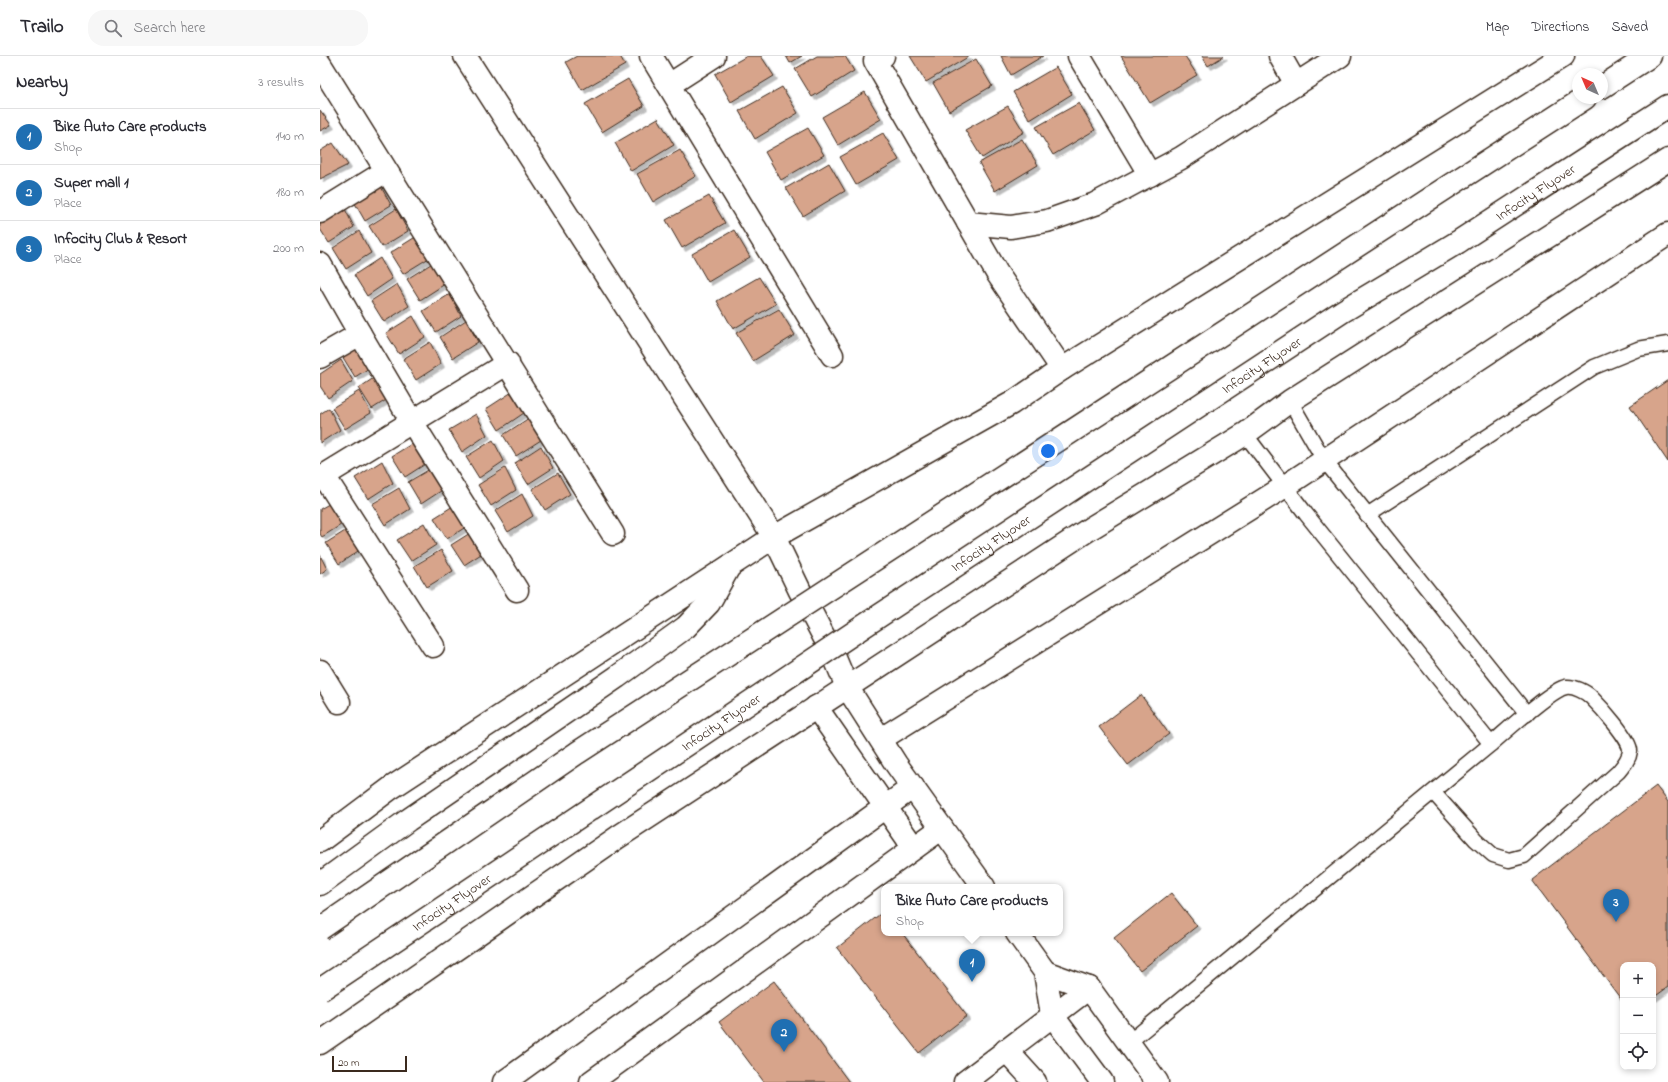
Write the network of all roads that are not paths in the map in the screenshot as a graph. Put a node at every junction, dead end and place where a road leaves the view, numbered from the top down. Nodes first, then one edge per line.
1 (325, 56) edge
2 (465, 56) edge
3 (651, 56) edge
4 (714, 56) edge
5 (1079, 56) edge
6 (1280, 56) edge
7 (1340, 56) edge
8 (1563, 56) edge
9 (1650, 56) edge
10 (877, 58) edge
11 (320, 59) edge
12 (320, 64) edge
13 (1608, 83) edge
14 (1296, 84) junction
15 (668, 85) junction
16 (1576, 104) edge
17 (1668, 106) edge
18 (1668, 160) edge
19 (386, 172) junction
20 (1150, 175) junction
21 (320, 212) edge
22 (968, 223) junction
23 (1668, 234) edge
24 (320, 264) edge
25 (360, 334) junction
26 (1668, 344) edge
27 (832, 355) dead end
28 (320, 357) edge
29 (508, 363) junction
30 (1062, 369) junction
31 (1290, 401) junction
32 (412, 422) junction
33 (1245, 434) junction
34 (1324, 460) junction
35 (322, 477) edge
36 (1284, 487) junction
37 (1367, 515) junction
38 (614, 534) dead end
39 (774, 537) junction
40 (729, 567) junction
41 (517, 590) dead end
42 (433, 646) dead end
43 (320, 671) edge
44 (848, 687) junction
45 (339, 702) dead end
46 (816, 707) junction
47 (1527, 714) junction
48 (881, 739) junction
49 (1491, 744) junction
50 (913, 788) junction
51 (1433, 792) junction
52 (885, 807) junction
53 (942, 828) junction
54 (320, 841) edge
55 (914, 848) junction
56 (320, 884) edge
57 (982, 884) edge
58 (320, 929) edge
59 (1019, 936) edge
60 (1045, 972) junction
61 (1089, 988) junction
62 (320, 990) edge
63 (1052, 1015) junction
64 (320, 1043) edge
65 (1128, 1043) junction
66 (1006, 1050) junction
67 (504, 1082) edge
68 (591, 1082) edge
69 (964, 1082) edge
70 (1035, 1082) edge
71 (1102, 1082) edge
72 (1157, 1082) edge

1 - 11 main road
2 - 39 main road
3 - 15 main road
4 - 15 main road
5 - 20 main road
6 - 14 main road
7 - 14 main road
8 - 30 main road
9 - 13 main road
10 - 22 main road
12 - 19 main road
14 - 20 main road
15 - 27 main road
16 - 58 main road, bridge
17 - 62 main road, Infocity Flyover, bridge
18 - 31 main road
19 - 21 main road
19 - 29 main road
20 - 22 main road
22 - 30 main road
23 - 34 main road
24 - 25 main road
25 - 28 main road
25 - 32 main road
26 - 37 lane
29 - 32 main road
29 - 38 main road
30 - 39 main road
31 - 33 main road
31 - 34 lane
32 - 35 main road
32 - 41 main road
33 - 36 lane
33 - 44 main road
34 - 36 main road
34 - 37 lane
35 - 42 main road
36 - 48 main road
36 - 49 lane
37 - 47 lane
39 - 40 main road
39 - 44 main road
40 - 54 main road
40 - 56 main road
43 - 45 main road
44 - 46 main road
44 - 48 main road
46 - 52 main road
46 - 64 main road
47 - 49 lane
47 - 51 lane
48 - 50 main road
49 - 51 lane
50 - 52 main road
50 - 53 main road
51 - 65 lane
52 - 55 main road
52 - 67 main road
53 - 55 main road
53 - 57 main road
55 - 68 main road
59 - 60 main road
60 - 61 main road
60 - 63 main road
61 - 63 main road
61 - 65 main road
63 - 66 main road
63 - 71 main road
65 - 72 main road
66 - 69 main road
66 - 70 main road

